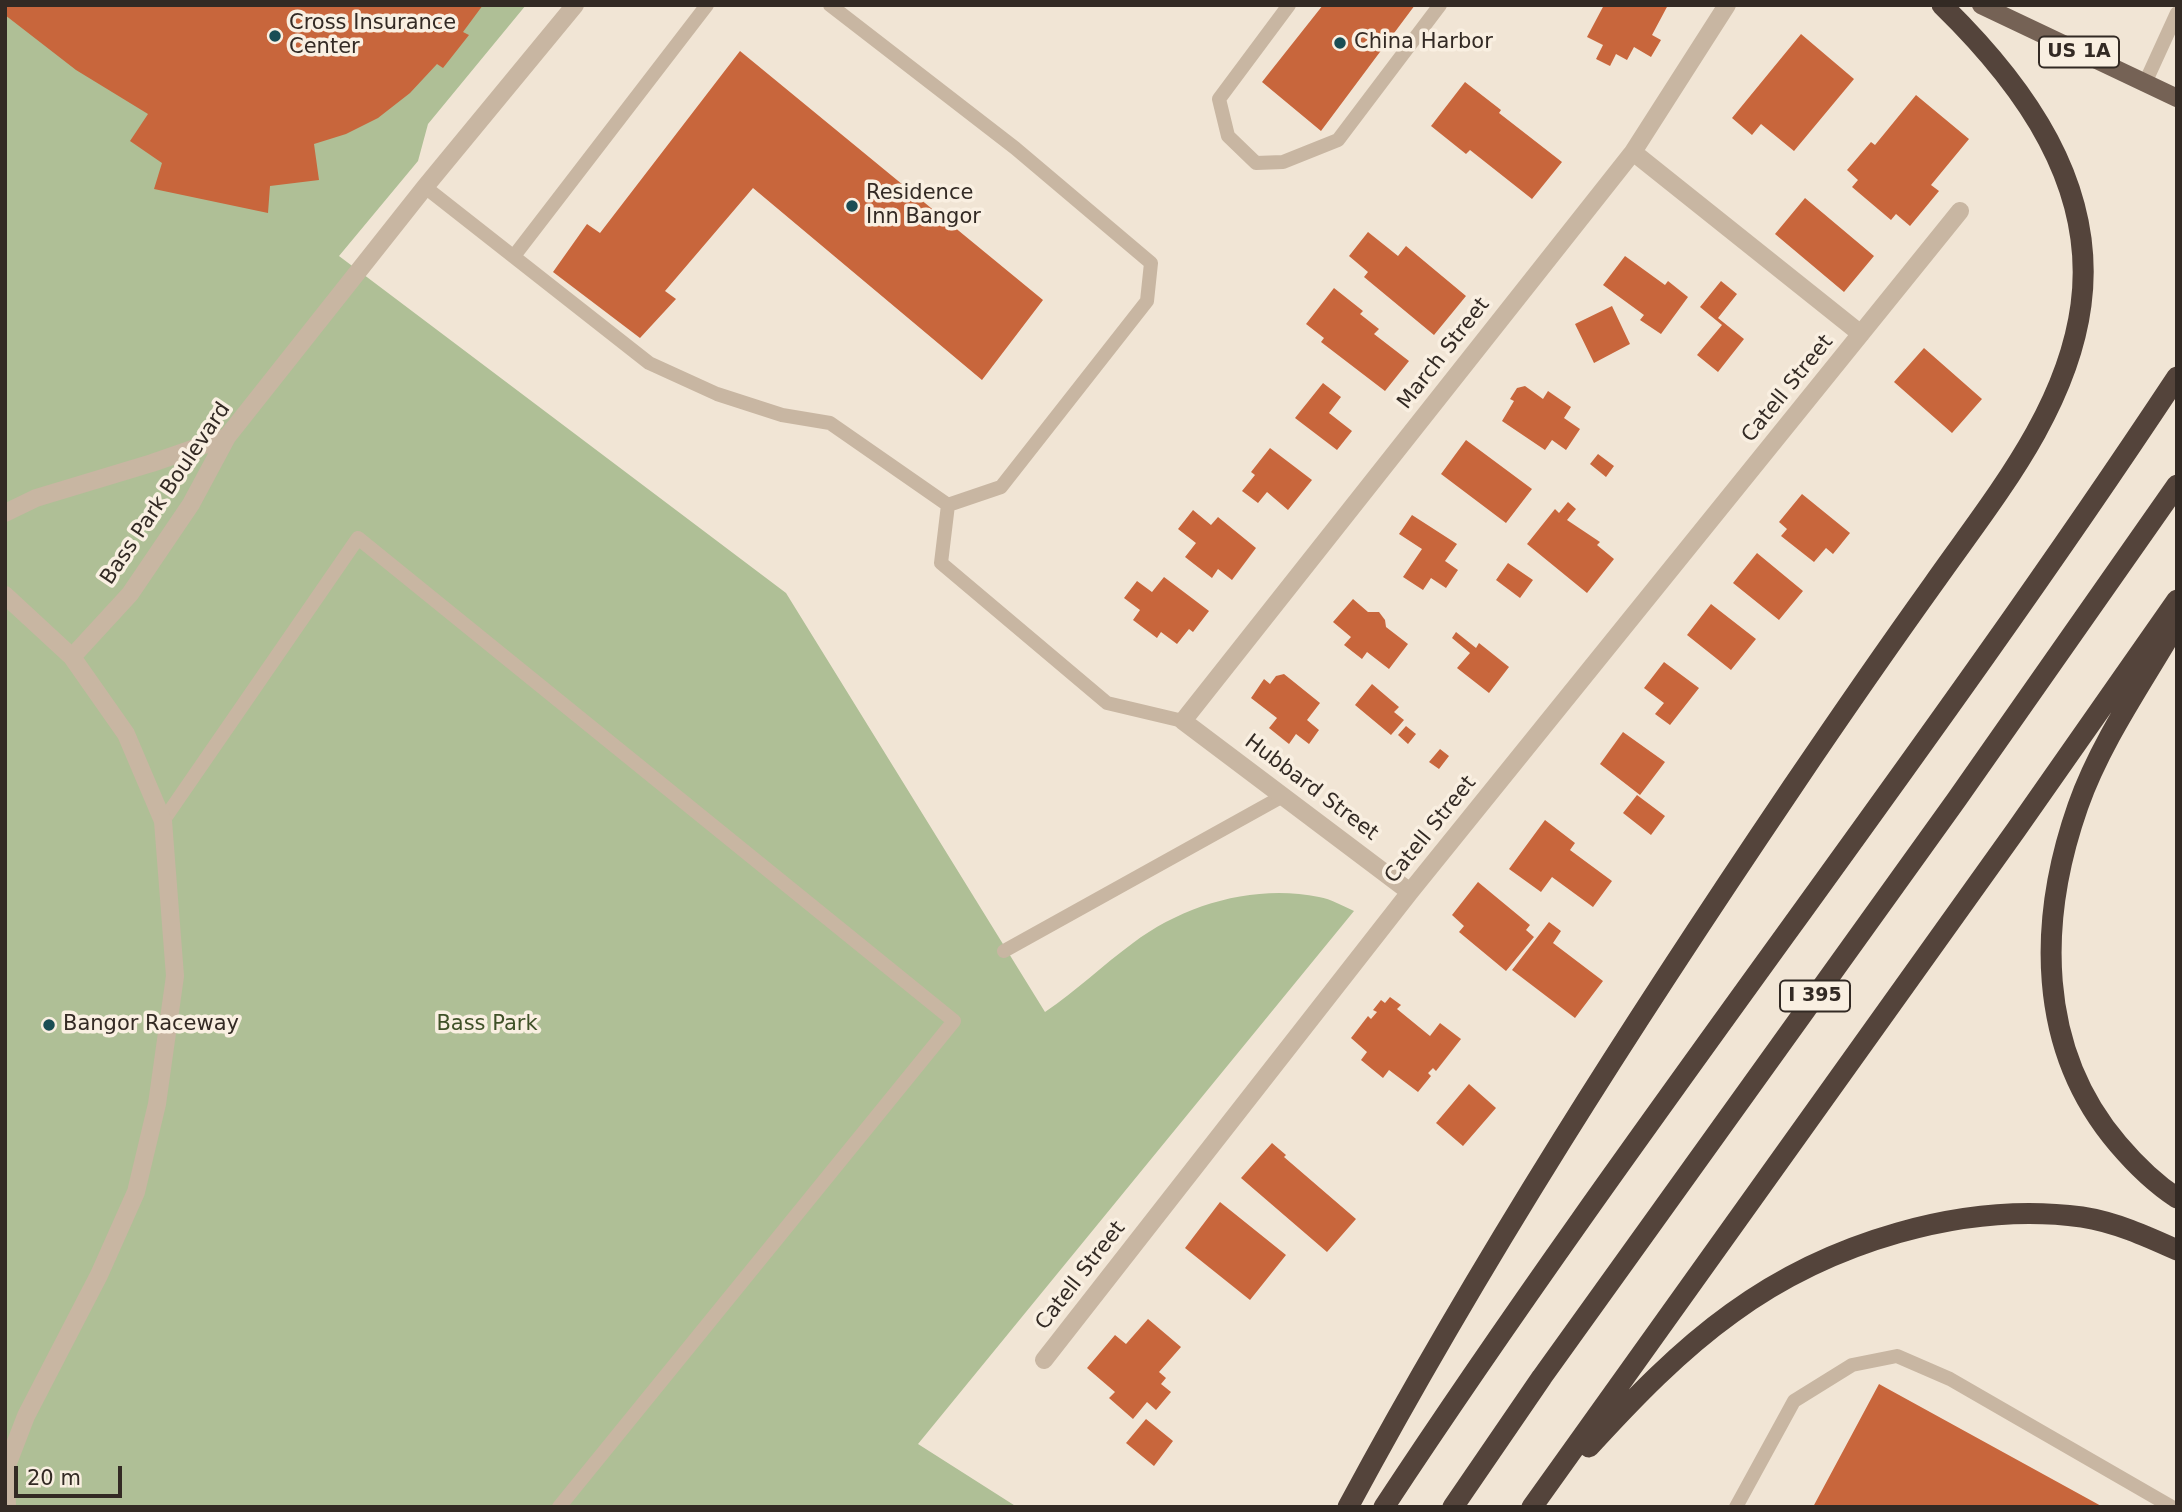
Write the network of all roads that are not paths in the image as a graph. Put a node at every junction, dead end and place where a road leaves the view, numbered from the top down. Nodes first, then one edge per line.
1 (575, 5) edge
2 (708, 5) edge
3 (830, 5) edge
4 (1289, 5) edge
5 (1440, 5) edge
6 (1727, 5) edge
7 (1942, 5) edge
8 (1980, 5) edge
9 (2177, 13) edge
10 (2145, 83) junction
11 (2177, 98) edge
12 (1633, 152) junction
13 (425, 187) junction
14 (1960, 211) dead end
15 (514, 256) junction
16 (1861, 334) junction
17 (2177, 361) edge
18 (2177, 377) edge
19 (227, 437) junction
20 (2129, 450) junction
21 (2177, 485) edge
22 (948, 505) junction
23 (5, 513) edge
24 (5, 595) edge
25 (2177, 600) edge
26 (2177, 623) edge
27 (72, 657) junction
28 (1183, 720) junction
29 (1283, 796) junction
30 (163, 821) junction
31 (1410, 892) junction
32 (1004, 951) dead end
33 (2177, 1198) edge
34 (2177, 1250) edge
35 (1044, 1360) dead end
36 (7, 1507) edge
37 (559, 1507) edge
38 (1348, 1507) edge
39 (1384, 1507) edge
40 (1453, 1507) edge
41 (1535, 1507) edge
42 (1736, 1507) edge
43 (2172, 1507) edge

1 - 13 street, Bass Park Boulevard
2 - 15 lane
3 - 22 lane
4 - 5 lane
6 - 12 street, March Street
7 - 38 highway
8 - 10 main road, US 1A
9 - 10 lane
10 - 11 main road, US 1A
12 - 16 street, Catell Street
12 - 28 street, March Street
13 - 15 lane
13 - 19 street, Bass Park Boulevard
14 - 16 street, Catell Street
15 - 22 lane
16 - 31 street, Catell Street
17 - 20 highway
18 - 20 highway, I 395
19 - 23 street
19 - 27 street, Bass Park Boulevard
20 - 39 highway, I 395
21 - 40 highway, I 395
22 - 28 lane
24 - 27 street
25 - 41 highway
26 - 33 highway
27 - 30 street
28 - 29 street, Hubbard Street
29 - 31 street, Hubbard Street
29 - 32 lane
30 - 36 street
30 - 37 lane
31 - 35 street, Catell Street
34 - 41 highway
42 - 43 lane

